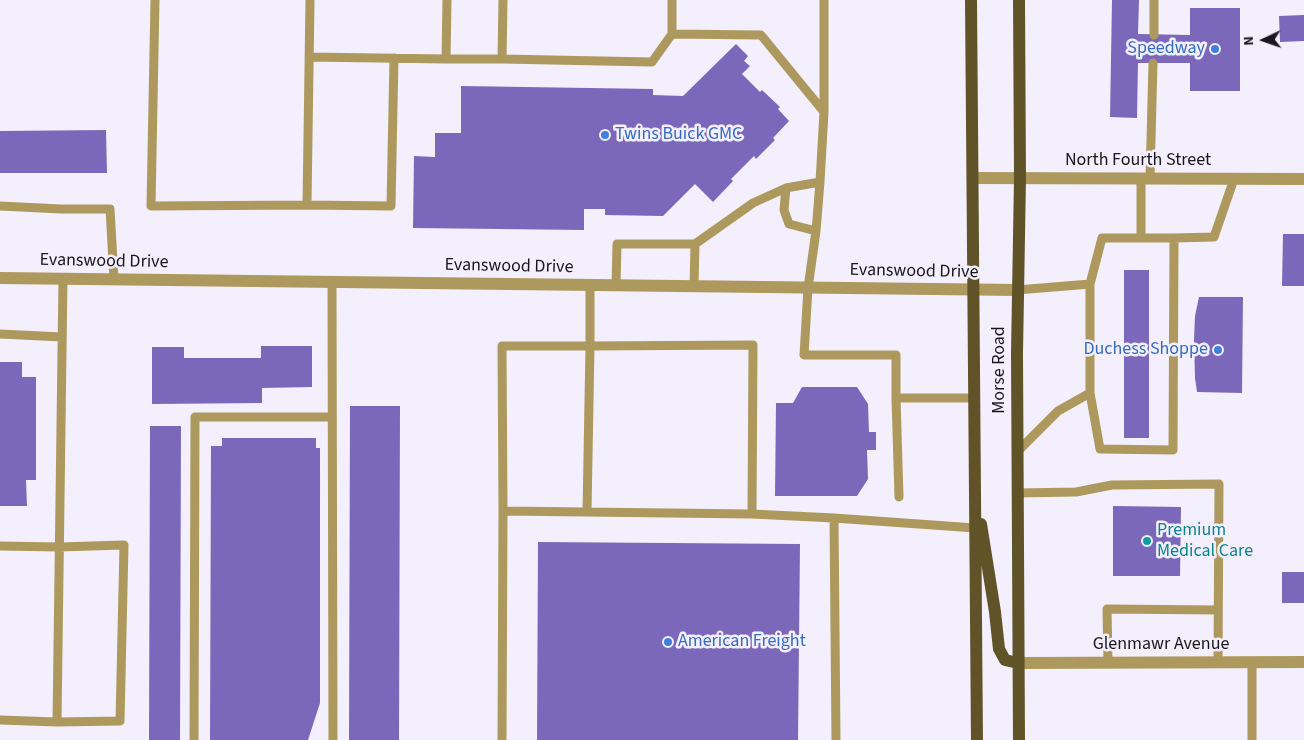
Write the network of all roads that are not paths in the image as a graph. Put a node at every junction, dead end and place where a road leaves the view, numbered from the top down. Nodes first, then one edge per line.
1 (155, 0) edge
2 (310, 0) edge
3 (446, 0) edge
4 (503, 0) edge
5 (672, 0) edge
6 (824, 0) edge
7 (971, 0) edge
8 (1019, 0) edge
9 (1154, 0) edge
10 (672, 34) junction
11 (1154, 35) dead end
12 (309, 57) junction
13 (394, 58) junction
14 (446, 58) junction
15 (502, 60) junction
16 (1153, 63) dead end
17 (824, 112) junction
18 (973, 178) junction
19 (1020, 178) junction
20 (1146, 178) junction
21 (1234, 178) junction
22 (1304, 179) edge
23 (820, 182) junction
24 (786, 188) junction
25 (307, 205) junction
26 (0, 206) edge
27 (816, 231) junction
28 (1141, 238) junction
29 (1174, 238) junction
30 (695, 244) junction
31 (0, 278) edge
32 (63, 278) junction
33 (114, 279) junction
34 (332, 283) junction
35 (1090, 284) junction
36 (590, 286) junction
37 (616, 286) junction
38 (694, 286) junction
39 (808, 288) junction
40 (974, 290) junction
41 (1017, 290) junction
42 (0, 334) edge
43 (62, 337) junction
44 (590, 346) junction
45 (1090, 393) junction
46 (896, 398) junction
47 (974, 398) junction
48 (332, 417) junction
49 (1017, 452) junction
50 (975, 485) junction
51 (1018, 493) junction
52 (899, 497) dead end
53 (503, 511) junction
54 (587, 512) junction
55 (752, 514) junction
56 (834, 518) junction
57 (975, 528) junction
58 (0, 546) edge
59 (59, 547) junction
60 (1218, 610) junction
61 (1108, 662) junction
62 (1218, 662) junction
63 (1252, 662) junction
64 (1304, 662) edge
65 (1018, 663) junction
66 (0, 720) edge
67 (57, 722) junction
68 (194, 740) edge
69 (333, 740) edge
70 (502, 740) edge
71 (836, 740) edge
72 (977, 740) edge
73 (1019, 740) edge
74 (1252, 740) edge

1 - 25 lane
2 - 12 lane
3 - 14 lane
4 - 15 lane
5 - 10 lane
6 - 17 lane
7 - 18 main road, Morse Road
8 - 19 main road, Morse Road
9 - 11 lane
10 - 15 lane
10 - 17 lane
12 - 13 lane
12 - 25 lane
13 - 14 lane
13 - 25 lane
14 - 15 lane
16 - 20 lane
17 - 23 lane
18 - 19 street, North Fourth Street
18 - 40 main road, Morse Road
19 - 20 street, North Fourth Street
19 - 41 main road, Morse Road
20 - 21 street, North Fourth Street
20 - 28 lane
21 - 22 street, North Fourth Street
21 - 29 lane
23 - 24 lane
23 - 27 lane
24 - 27 lane
24 - 30 lane
26 - 33 lane
27 - 39 lane
28 - 29 lane
28 - 35 lane
29 - 45 lane
30 - 37 lane
30 - 38 lane
31 - 32 street, Evanswood Drive
32 - 33 street, Evanswood Drive
32 - 43 lane
33 - 34 street, Evanswood Drive
34 - 36 street, Evanswood Drive
34 - 48 lane
35 - 41 lane
35 - 45 lane
36 - 37 street, Evanswood Drive
36 - 44 lane
37 - 38 street, Evanswood Drive
38 - 39 street, Evanswood Drive
39 - 40 street, Evanswood Drive
39 - 46 lane
40 - 41 street, Evanswood Drive
40 - 47 main road, Morse Road
41 - 49 main road, Morse Road
42 - 43 lane
43 - 59 lane
44 - 53 lane
44 - 54 lane
44 - 55 lane
45 - 49 lane
46 - 47 lane
46 - 52 lane
47 - 50 main road, Morse Road
48 - 68 lane
48 - 69 lane
49 - 51 main road, Morse Road
50 - 57 main road, Morse Road
50 - 65 main road
51 - 60 lane
51 - 65 main road, Morse Road
53 - 54 lane
53 - 70 lane
54 - 55 lane
55 - 56 lane
56 - 57 lane
56 - 71 lane
57 - 72 main road, Morse Road
58 - 59 lane
59 - 67 lane
59 - 67 lane
60 - 61 lane
60 - 62 lane
61 - 62 street, Glenmawr Avenue
61 - 65 street, Glenmawr Avenue
62 - 63 street, Glenmawr Avenue
63 - 64 street, Glenmawr Avenue
63 - 74 lane
65 - 73 main road, Morse Road
66 - 67 lane

